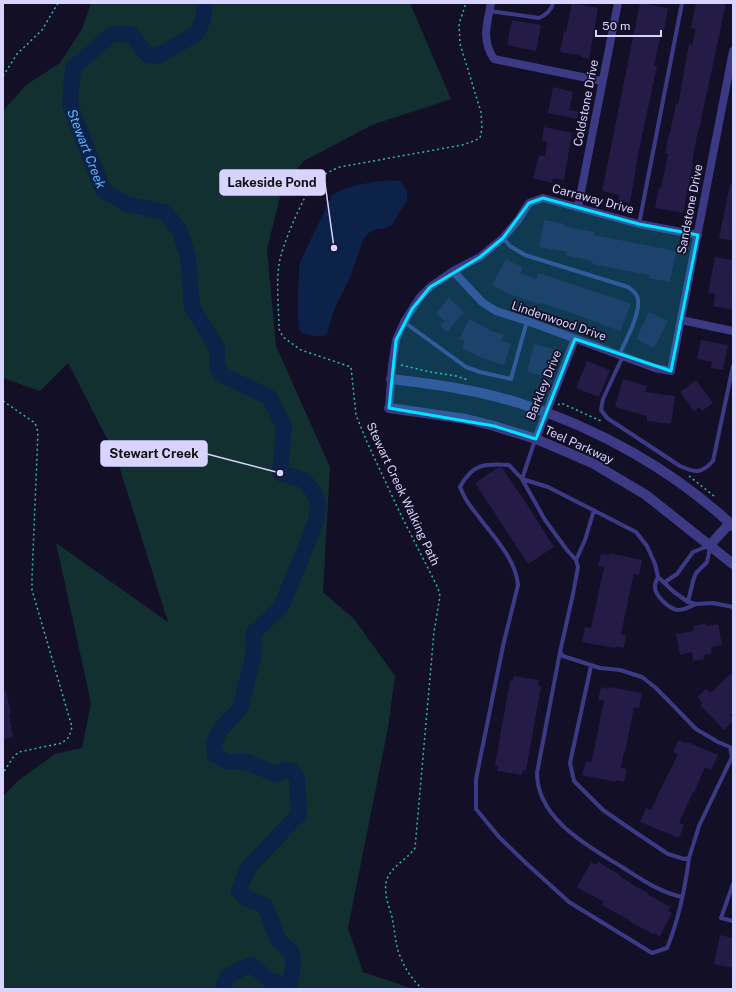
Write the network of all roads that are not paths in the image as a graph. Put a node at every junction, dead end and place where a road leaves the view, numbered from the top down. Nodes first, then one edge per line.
1 (553, 3) edge
2 (618, 3) edge
3 (682, 3) edge
4 (490, 7) edge
5 (733, 51) edge
6 (602, 80) junction
7 (578, 207) junction
8 (639, 224) junction
9 (698, 235) junction
10 (503, 238) junction
11 (453, 271) junction
12 (681, 320) junction
13 (527, 321) junction
14 (404, 322) junction
15 (733, 331) edge
16 (576, 339) junction
17 (621, 356) junction
18 (733, 366) edge
19 (671, 371) joint
20 (391, 379) junction
21 (389, 408) joint
22 (546, 413) junction
23 (536, 439) junction
24 (522, 479) junction
25 (594, 510) junction
26 (732, 524) edge
27 (710, 545) junction
28 (576, 560) junction
29 (733, 564) edge
30 (658, 577) junction
31 (665, 582) junction
32 (688, 602) junction
33 (696, 604) junction
34 (733, 607) edge
35 (560, 652) junction
36 (591, 666) junction
37 (732, 745) edge
38 (689, 858) junction
39 (733, 884) edge
40 (732, 891) edge
41 (682, 897) junction
42 (733, 921) edge

1 - 4 lane
2 - 6 street, Coldstone Drive
3 - 8 lane
4 - 6 street
5 - 9 street, Sandstone Drive
6 - 7 street, Coldstone Drive
7 - 8 street, Carraway Drive
7 - 10 street, Carraway Drive
8 - 9 street, Carraway Drive
9 - 12 street, Sandstone Drive
10 - 11 street, Carraway Drive
10 - 17 lane
11 - 13 street, Lindenwood Drive
11 - 14 street, Carraway Drive
12 - 15 street
12 - 19 street, Sandstone Drive
13 - 14 lane
13 - 16 street, Lindenwood Drive
14 - 20 street, Carraway Drive
16 - 17 street, Lindenwood Drive
16 - 22 street, Barkley Drive
17 - 18 lane
17 - 19 street, Lindenwood Drive
20 - 21 street, Carraway Drive
20 - 22 street, Teel Parkway
21 - 23 street, Teel Parkway
22 - 23 street, Barkley Drive
22 - 26 street, Teel Parkway
23 - 24 lane
23 - 27 street, Teel Parkway
24 - 25 lane
24 - 28 lane
24 - 41 lane
25 - 28 lane
25 - 30 lane
26 - 27 street
27 - 29 street, Teel Parkway
27 - 31 lane
27 - 32 lane
28 - 35 lane
30 - 31 lane
30 - 33 lane
31 - 32 lane
32 - 33 lane
33 - 34 lane
35 - 36 lane
35 - 41 lane
36 - 37 lane
36 - 38 lane
37 - 38 lane
38 - 41 lane
39 - 40 lane
40 - 42 lane

